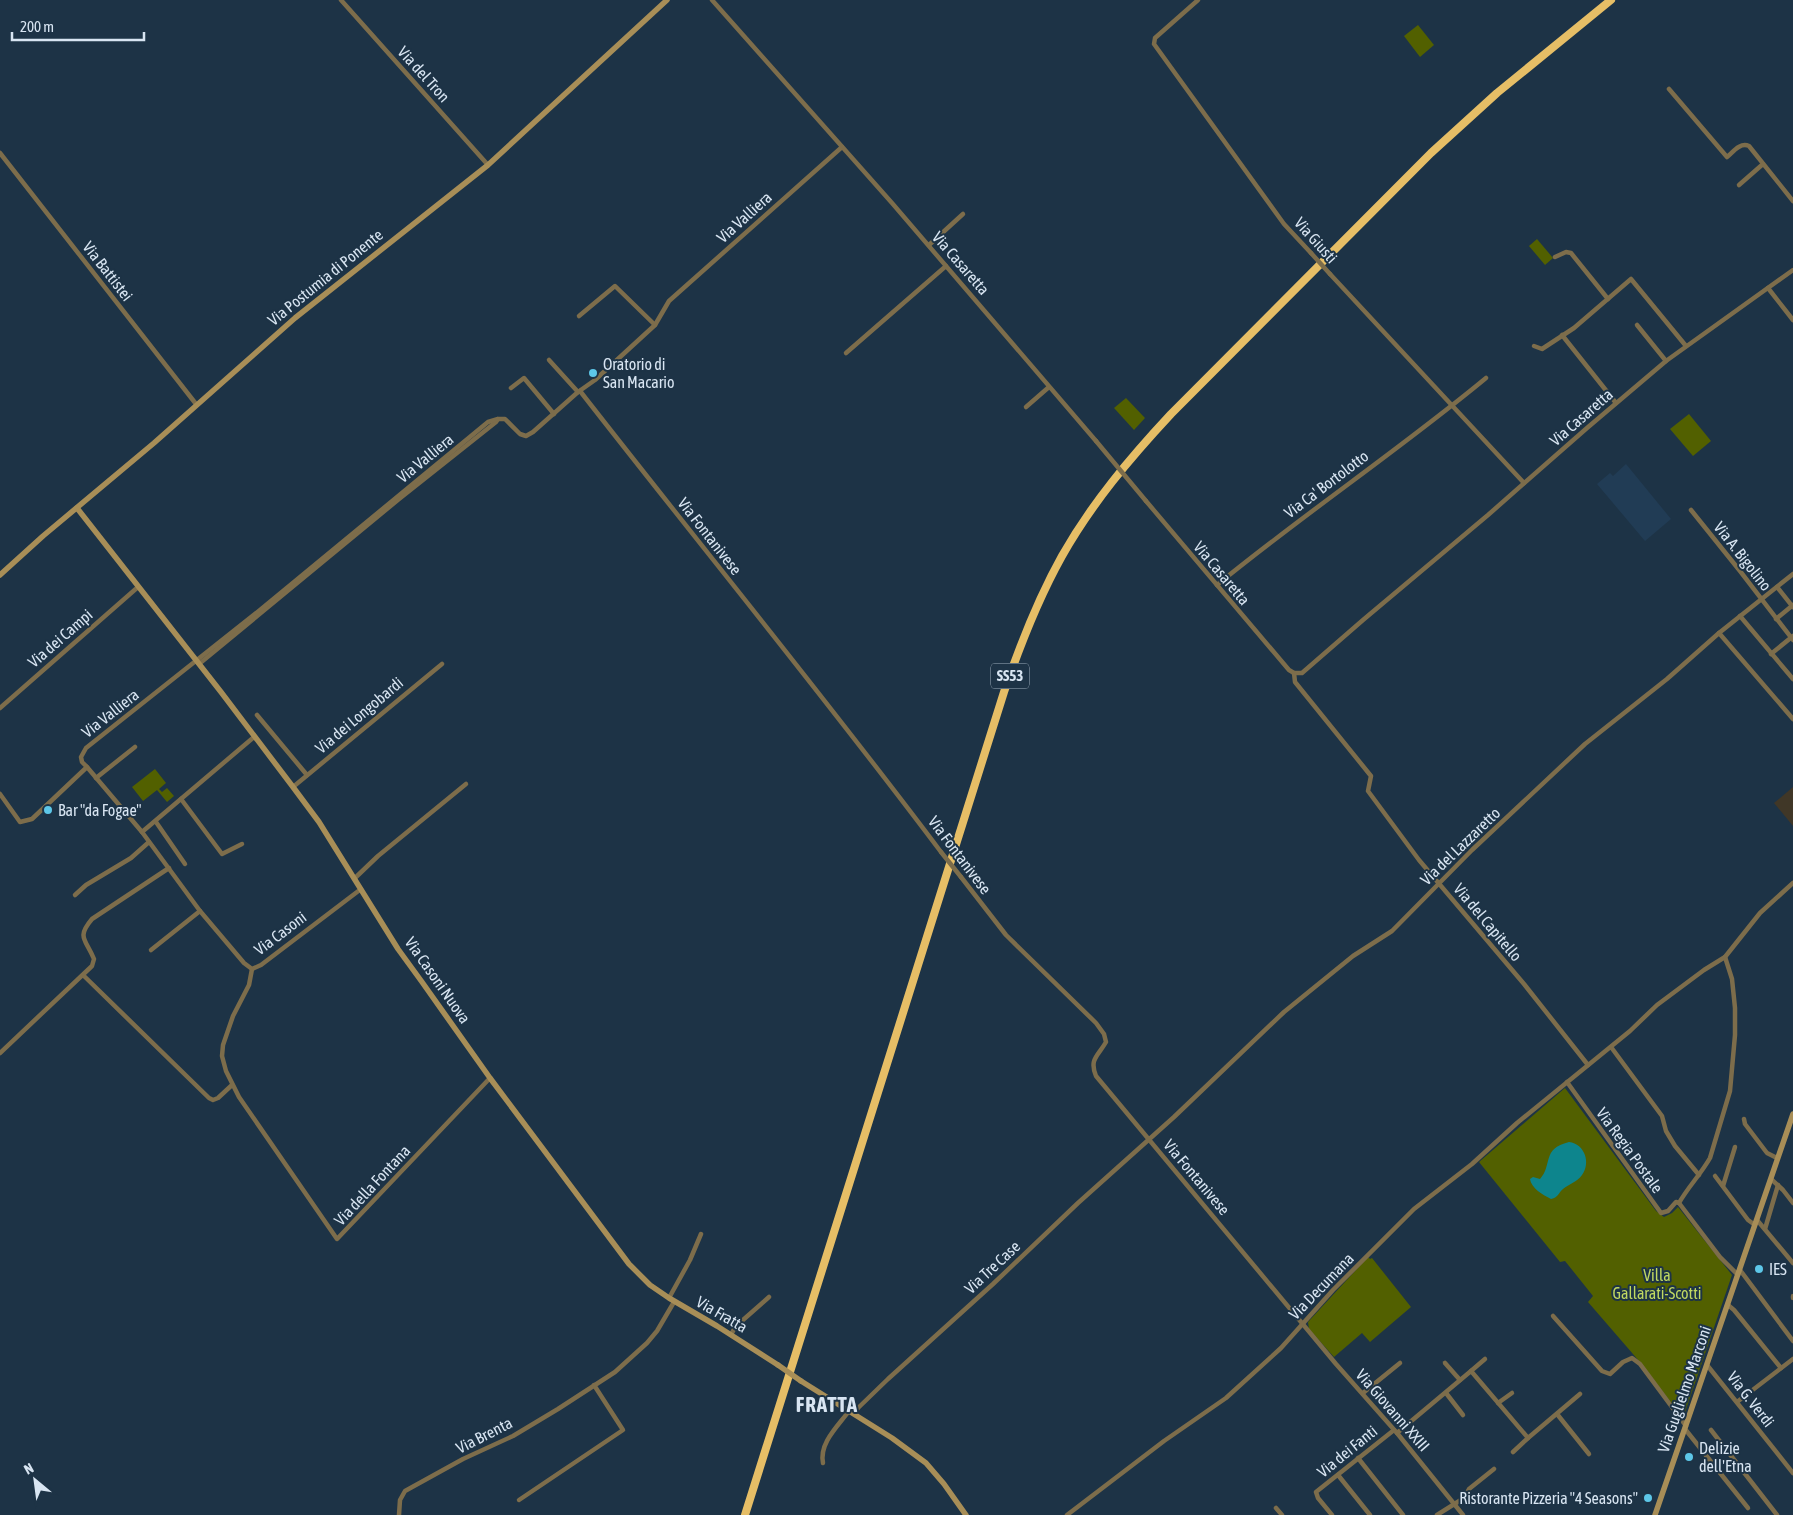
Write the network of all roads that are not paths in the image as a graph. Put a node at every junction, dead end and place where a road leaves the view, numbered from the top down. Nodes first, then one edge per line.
1 (341, 0) edge
2 (667, 0) edge
3 (712, 0) edge
4 (1198, 0) edge
5 (1606, 0) edge
6 (1612, 0) edge
7 (1584, 22) junction
8 (1669, 90) dead end
9 (842, 147) junction
10 (0, 153) edge
11 (1763, 164) junction
12 (488, 165) junction
13 (1739, 185) dead end
14 (1793, 201) edge
15 (963, 214) dead end
16 (929, 245) junction
17 (1555, 257) dead end
18 (946, 266) junction
19 (1793, 270) edge
20 (1768, 288) junction
21 (1608, 299) junction
22 (579, 316) dead end
23 (1793, 320) edge
24 (655, 325) junction
25 (1637, 325) dead end
26 (1562, 335) junction
27 (1534, 346) dead end
28 (1686, 346) junction
29 (846, 353) dead end
30 (549, 360) dead end
31 (1666, 361) junction
32 (1486, 378) dead end
33 (1049, 387) junction
34 (511, 388) dead end
35 (579, 392) junction
36 (1616, 403) junction
37 (196, 404) junction
38 (1453, 406) junction
39 (1026, 407) dead end
40 (554, 414) junction
41 (1524, 483) junction
42 (77, 508) junction
43 (1691, 510) dead end
44 (1793, 574) edge
45 (0, 575) edge
46 (1217, 585) junction
47 (138, 587) junction
48 (1777, 587) junction
49 (1761, 600) junction
50 (1793, 606) edge
51 (1740, 616) junction
52 (1776, 618) junction
53 (1720, 633) junction
54 (1792, 638) edge
55 (1771, 654) junction
56 (198, 662) junction
57 (442, 664) dead end
58 (1294, 673) junction
59 (1793, 679) edge
60 (0, 708) edge
61 (257, 715) dead end
62 (1793, 719) edge
63 (254, 737) junction
64 (135, 747) dead end
65 (87, 767) junction
66 (307, 775) junction
67 (96, 778) junction
68 (466, 784) dead end
69 (293, 786) junction
70 (0, 794) edge
71 (181, 799) junction
72 (156, 822) junction
73 (142, 832) junction
74 (149, 842) junction
75 (242, 844) dead end
76 (185, 864) dead end
77 (169, 868) junction
78 (355, 878) junction
79 (1438, 883) junction
80 (1793, 883) edge
81 (361, 889) junction
82 (75, 895) dead end
83 (200, 911) junction
84 (151, 950) dead end
85 (1725, 957) junction
86 (252, 969) junction
87 (83, 975) junction
88 (1610, 1047) junction
89 (0, 1053) edge
90 (1588, 1065) junction
91 (490, 1078) junction
92 (1567, 1082) junction
93 (232, 1085) junction
94 (503, 1095) joint
95 (1793, 1114) edge
96 (1744, 1119) dead end
97 (1149, 1140) junction
98 (1735, 1146) dead end
99 (1777, 1158) junction
100 (1699, 1175) junction
101 (1715, 1176) dead end
102 (1770, 1179) junction
103 (1778, 1185) junction
104 (1723, 1186) junction
105 (1679, 1203) junction
106 (1793, 1203) edge
107 (1756, 1223) junction
108 (1765, 1229) junction
109 (701, 1234) dead end
110 (1793, 1263) edge
111 (1739, 1273) junction
112 (769, 1296) dead end
113 (672, 1300) junction
114 (1728, 1305) junction
115 (1553, 1316) dead end
116 (1302, 1323) junction
117 (731, 1335) junction
118 (1793, 1341) edge
119 (1485, 1359) dead end
120 (1793, 1359) edge
121 (1446, 1362) dead end
122 (1400, 1363) dead end
123 (1707, 1365) junction
124 (1781, 1368) junction
125 (1471, 1371) junction
126 (1460, 1380) junction
127 (594, 1385) junction
128 (1447, 1392) junction
129 (1512, 1392) dead end
130 (1363, 1393) junction
131 (1580, 1394) dead end
132 (1737, 1402) junction
133 (1498, 1403) junction
134 (852, 1413) junction
135 (1557, 1414) junction
136 (1463, 1415) dead end
137 (1686, 1427) junction
138 (1711, 1430) dead end
139 (1395, 1432) junction
140 (1528, 1438) junction
141 (1512, 1452) dead end
142 (1589, 1454) dead end
143 (1358, 1458) junction
144 (823, 1463) dead end
145 (1494, 1469) dead end
146 (1793, 1472) edge
147 (1338, 1475) junction
148 (519, 1500) dead end
149 (1456, 1504) junction
150 (1276, 1508) dead end
151 (1748, 1508) dead end
152 (399, 1515) edge
153 (745, 1515) edge
154 (966, 1515) edge
155 (1067, 1515) edge
156 (1282, 1515) edge
157 (1332, 1515) edge
158 (1370, 1515) edge
159 (1403, 1515) edge
160 (1437, 1515) edge
161 (1464, 1515) edge
162 (1655, 1515) edge
163 (1777, 1515) edge

1 - 12 street, Via del Tron
2 - 12 main road, Via Postumia di Ponente
3 - 9 street, Via Casaretta
4 - 38 street, Via Giusti, bridge
5 - 7 highway
6 - 7 highway, SS53
7 - 153 highway, SS53
8 - 11 street
9 - 16 street, Via Casaretta
9 - 24 street, Via Valliera
10 - 37 street, Via Battistei
11 - 13 street
11 - 14 street
12 - 37 main road, Via Postumia di Ponente
15 - 16 street
16 - 18 street, Via Casaretta
17 - 21 street
18 - 29 street
18 - 33 street, Via Casaretta
19 - 20 street, Via Casaretta
20 - 23 street
20 - 28 street, Via Casaretta
21 - 26 street
21 - 28 street
22 - 24 street
24 - 35 street, Via Valliera
25 - 31 street
26 - 27 street
26 - 36 street
28 - 31 street, Via Casaretta
30 - 35 street, Via Fontanivese
31 - 36 street, Via Casaretta
32 - 38 street, Via Ca' Bortolotto
33 - 39 street
33 - 46 street, Via Casaretta, bridge
34 - 40 street
35 - 40 street, Via Valliera
35 - 97 street, Via Fontanivese, bridge
36 - 41 street, Via Casaretta
37 - 42 main road, Via Postumia di Ponente
38 - 41 street, Via Giusti
38 - 46 street, Via Ca' Bortolotto
40 - 56 street, Via Valliera
41 - 58 street, Via Casaretta
42 - 45 main road, Via Postumia di Ponente
42 - 47 main road, Via Casoni Nuova
43 - 49 street, Via A. Bigolino
44 - 48 street, Via del Lazzaretto
46 - 58 street, Via Casaretta
47 - 56 main road, Via Casoni Nuova
47 - 60 street, Via dei Campi
48 - 49 street, Via del Lazzaretto
48 - 50 street
49 - 51 street, Via del Lazzaretto
49 - 52 street, Via A. Bigolino
50 - 52 street
51 - 53 street, Via del Lazzaretto
51 - 55 street
52 - 54 street, Via A. Bigolino
53 - 62 street
53 - 79 street, Via del Lazzaretto
54 - 55 street
55 - 59 street
56 - 63 main road, Via Casoni Nuova
56 - 65 street, Via Valliera
57 - 66 street, Via dei Longobardi
58 - 79 street, Via del Capitello
61 - 66 street
63 - 69 main road, Via Casoni Nuova
63 - 71 street
64 - 67 street
65 - 67 street, Via Casoni
65 - 70 street
66 - 69 street, Via dei Longobardi
67 - 73 street, Via Casoni
68 - 78 street
69 - 78 main road, Via Casoni Nuova
71 - 72 street
71 - 75 street
72 - 73 street
72 - 76 street
73 - 74 street, Via Casoni
74 - 77 street, Via Casoni
74 - 82 street
77 - 83 street, Via Casoni
77 - 87 street
78 - 81 main road, Via Casoni Nuova
79 - 90 street, Via del Capitello
79 - 97 street, Via del Lazzaretto
80 - 85 street, Via Decumana
81 - 86 street, Via Casoni
81 - 91 main road, Via Casoni Nuova
83 - 84 street
83 - 86 street, Via Casoni
85 - 88 street, Via Decumana
85 - 100 street, Via Regia Postale
86 - 93 street, Via della Fontana
87 - 89 street
87 - 93 street
88 - 90 street, Via Decumana
88 - 100 street
90 - 92 street, Via Decumana
91 - 93 street, Via della Fontana
91 - 94 main road, Via Casoni Nuova
92 - 105 street, Via Regia Postale
92 - 116 street, Via Decumana
94 - 113 main road, Via Fratta
95 - 99 main road, Via Guglielmo Marconi
96 - 99 street
97 - 116 street, Via Fontanivese
97 - 134 street, Via Tre Case
98 - 104 street
99 - 102 main road, Via Guglielmo Marconi
100 - 105 street, Via Regia Postale
101 - 104 street
102 - 103 street
102 - 107 main road, Via Guglielmo Marconi
103 - 106 street
103 - 108 street
104 - 107 street
105 - 111 street, Via Regia Postale
107 - 108 street
107 - 111 main road, Via Guglielmo Marconi
108 - 110 street
109 - 113 street, Via Brenta
111 - 114 main road, Via Guglielmo Marconi
111 - 118 street, Via Regia Postale
112 - 117 street
113 - 117 main road, Via Fratta
113 - 127 street, Via Brenta
114 - 123 main road, Via Guglielmo Marconi
114 - 124 street
115 - 137 street
116 - 130 street, Via Giovanni XXIII
116 - 155 street, Via Decumana
117 - 134 main road, Via Fratta, bridge
119 - 125 street, Via dei Fanti
120 - 124 street
121 - 126 street
122 - 130 street
123 - 132 street, Via G. Verdi
123 - 137 main road, Via Guglielmo Marconi
124 - 132 street
125 - 126 street, Via dei Fanti
125 - 133 street
126 - 128 street, Via dei Fanti
127 - 148 street
127 - 152 street, Via Brenta
128 - 136 street
128 - 139 street, Via dei Fanti
129 - 133 street
130 - 139 street, Via Giovanni XXIII
131 - 135 street
132 - 146 street, Via G. Verdi
133 - 140 street
134 - 144 street, Via Tre Case
134 - 154 main road, Via Fratta
135 - 140 street
135 - 142 street
137 - 151 street
137 - 162 main road, Via Guglielmo Marconi
138 - 163 street
139 - 143 street, Via dei Fanti
139 - 149 street, Via Giovanni XXIII
140 - 141 street
143 - 147 street, Via dei Fanti
143 - 159 street
145 - 149 street
147 - 157 street, Via dei Fanti
147 - 158 street
149 - 160 street
149 - 161 street, Via Giovanni XXIII
150 - 156 street

